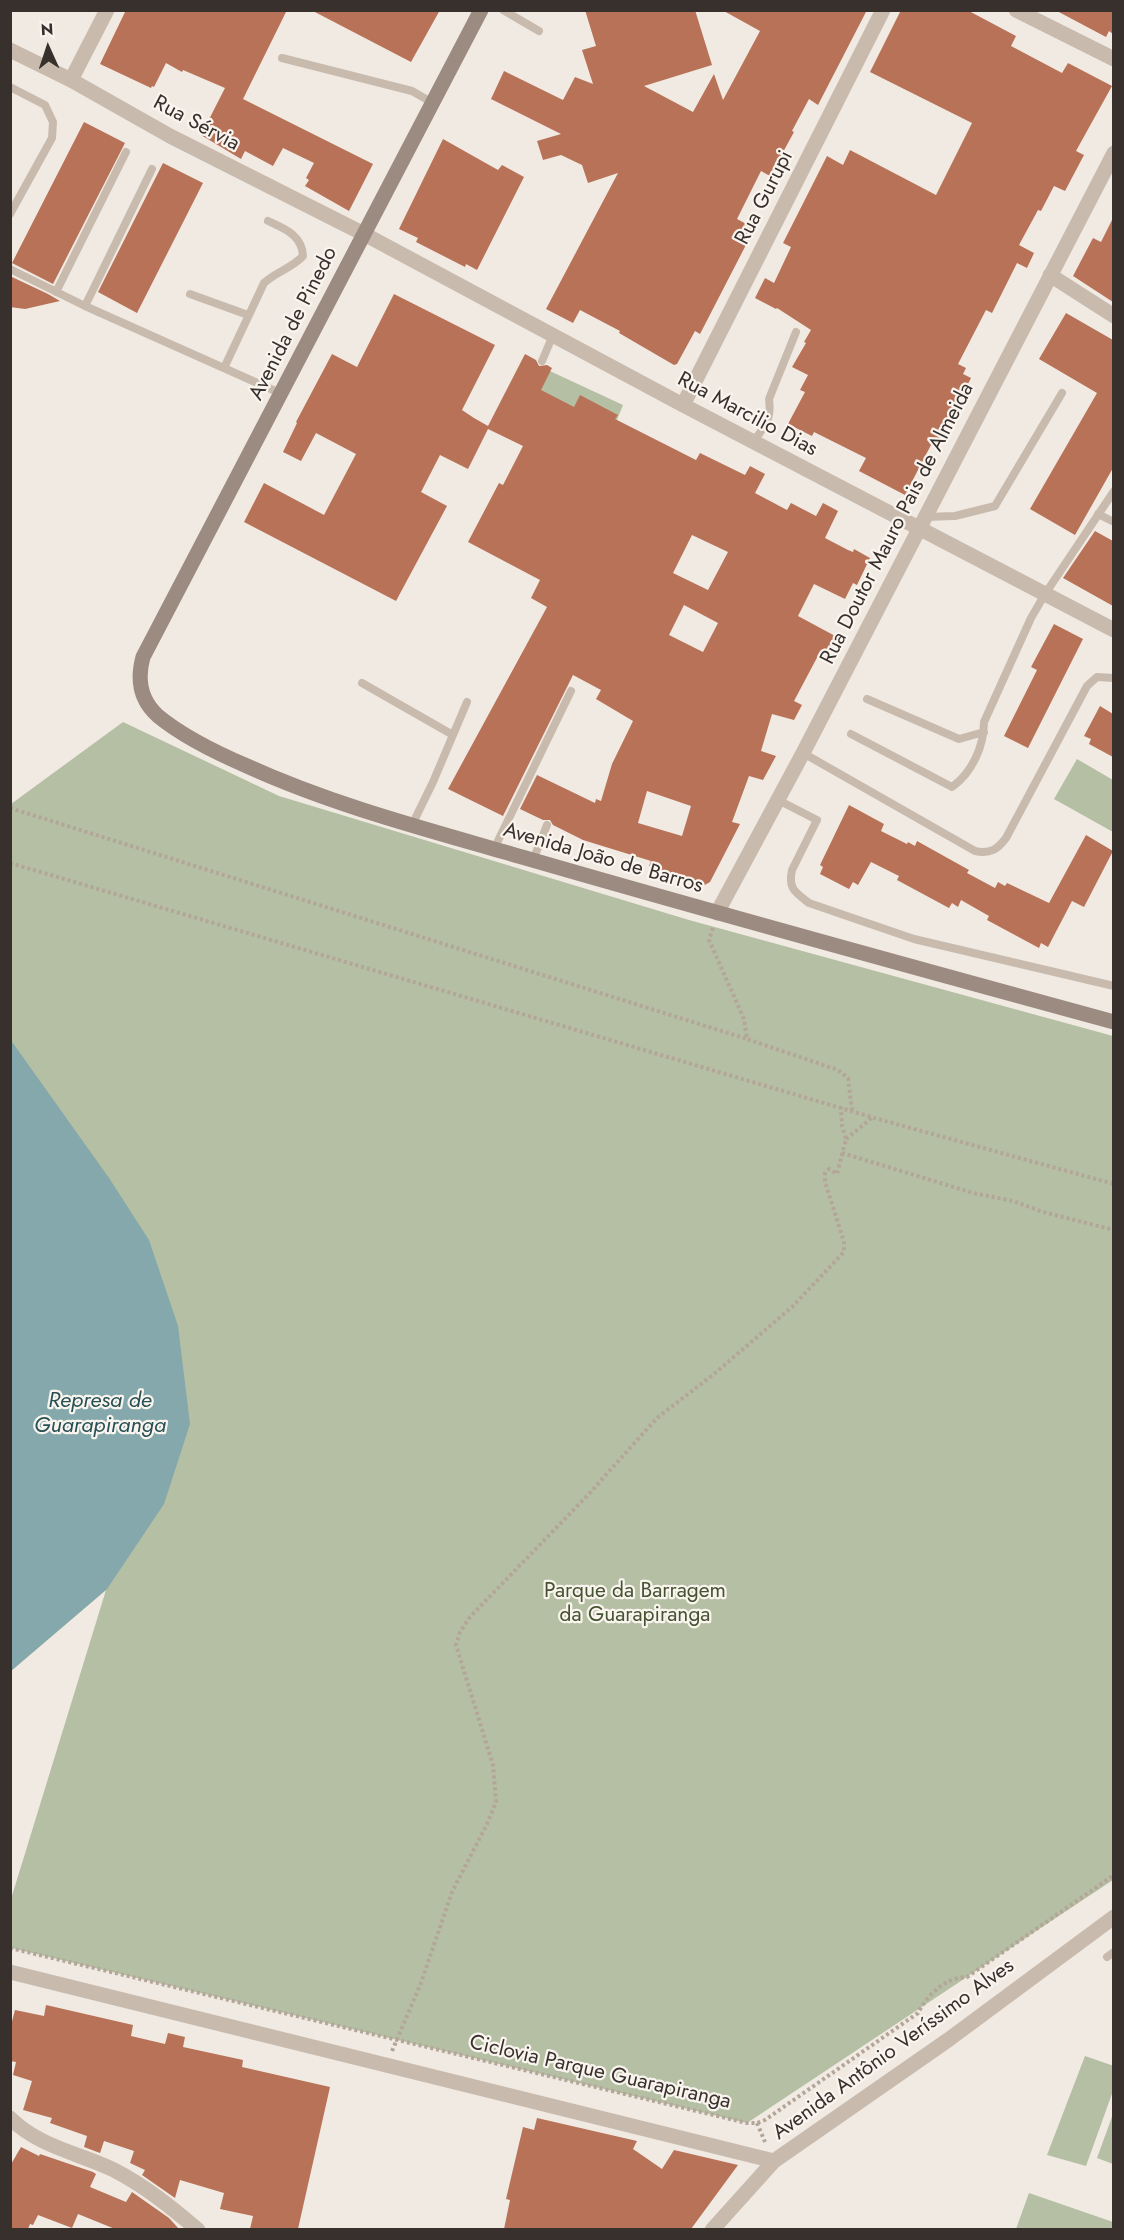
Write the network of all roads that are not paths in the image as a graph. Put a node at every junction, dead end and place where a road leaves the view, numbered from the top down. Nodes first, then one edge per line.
1 (107, 10) edge
2 (481, 10) edge
3 (503, 10) edge
4 (883, 10) edge
5 (1016, 10) edge
6 (539, 31) dead end
7 (10, 50) edge
8 (282, 58) dead end
9 (1113, 60) edge
10 (71, 80) junction
11 (10, 87) edge
12 (433, 102) junction
13 (126, 152) dead end
14 (1113, 153) edge
15 (152, 170) dead end
16 (10, 214) edge
17 (268, 221) dead end
18 (364, 234) junction
19 (10, 269) edge
20 (1050, 275) junction
21 (56, 292) junction
22 (190, 294) dead end
23 (86, 306) junction
24 (248, 315) junction
25 (1113, 316) edge
26 (796, 332) dead end
27 (553, 335) junction
28 (542, 361) dead end
29 (225, 368) junction
30 (1062, 393) dead end
31 (282, 394) junction
32 (683, 405) junction
33 (753, 442) junction
34 (1113, 491) edge
35 (1098, 514) junction
36 (1113, 522) edge
37 (922, 523) junction
38 (1045, 594) junction
39 (1113, 630) edge
40 (143, 657) joint
41 (1113, 678) edge
42 (362, 683) dead end
43 (572, 691) dead end
44 (867, 699) dead end
45 (467, 702) dead end
46 (984, 732) junction
47 (851, 734) dead end
48 (453, 735) junction
49 (807, 754) junction
50 (782, 802) junction
51 (412, 825) junction
52 (546, 825) dead end
53 (494, 849) junction
54 (533, 860) junction
55 (717, 913) junction
56 (1113, 986) edge
57 (1113, 1022) edge
58 (1113, 1917) edge
59 (10, 1972) edge
60 (10, 2118) edge
61 (774, 2161) junction
62 (198, 2229) edge
63 (712, 2229) edge

1 - 10 street
2 - 12 street, Avenida de Pinedo
3 - 6 lane
4 - 32 street, Rua Gurupi
5 - 9 street
7 - 10 street, Rua Sérvia
8 - 12 lane
10 - 18 street, Rua Sérvia
11 - 16 lane
12 - 18 street, Avenida de Pinedo
13 - 21 lane
14 - 20 street, Rua Doutor Mauro Pais de Almeida
15 - 23 lane
17 - 24 lane
18 - 27 street, Rua Marcilio Dias
18 - 31 street, Avenida de Pinedo
19 - 21 lane
20 - 25 street
20 - 37 street, Rua Doutor Mauro Pais de Almeida
21 - 23 lane
22 - 24 lane
23 - 29 lane
24 - 29 lane
26 - 33 lane
27 - 28 lane
27 - 32 street, Rua Marcilio Dias
29 - 31 lane
30 - 37 lane
31 - 40 street, Avenida de Pinedo
32 - 33 street, Rua Marcilio Dias
33 - 37 street, Rua Marcilio Dias
34 - 35 lane
35 - 36 lane
35 - 38 lane
37 - 38 street, Rua Marcilio Dias
37 - 49 street, Rua Doutor Mauro Pais de Almeida
38 - 39 street, Rua Marcilio Dias
38 - 46 lane
40 - 51 street, Avenida João de Barros
41 - 49 lane
42 - 48 lane
43 - 53 lane
44 - 46 lane
45 - 48 lane
46 - 47 lane
48 - 51 lane
49 - 50 street, Rua Doutor Mauro Pais de Almeida
50 - 55 street, Rua Doutor Mauro Pais de Almeida
50 - 56 lane
51 - 53 street, Avenida João de Barros
52 - 54 lane
53 - 54 street, Avenida João de Barros
54 - 55 street, Avenida João de Barros
55 - 57 street, Avenida João de Barros
58 - 61 street, Avenida Antônio Veríssimo Alves
59 - 61 street
60 - 62 street
61 - 63 street, Avenida Antônio Veríssimo Alves

